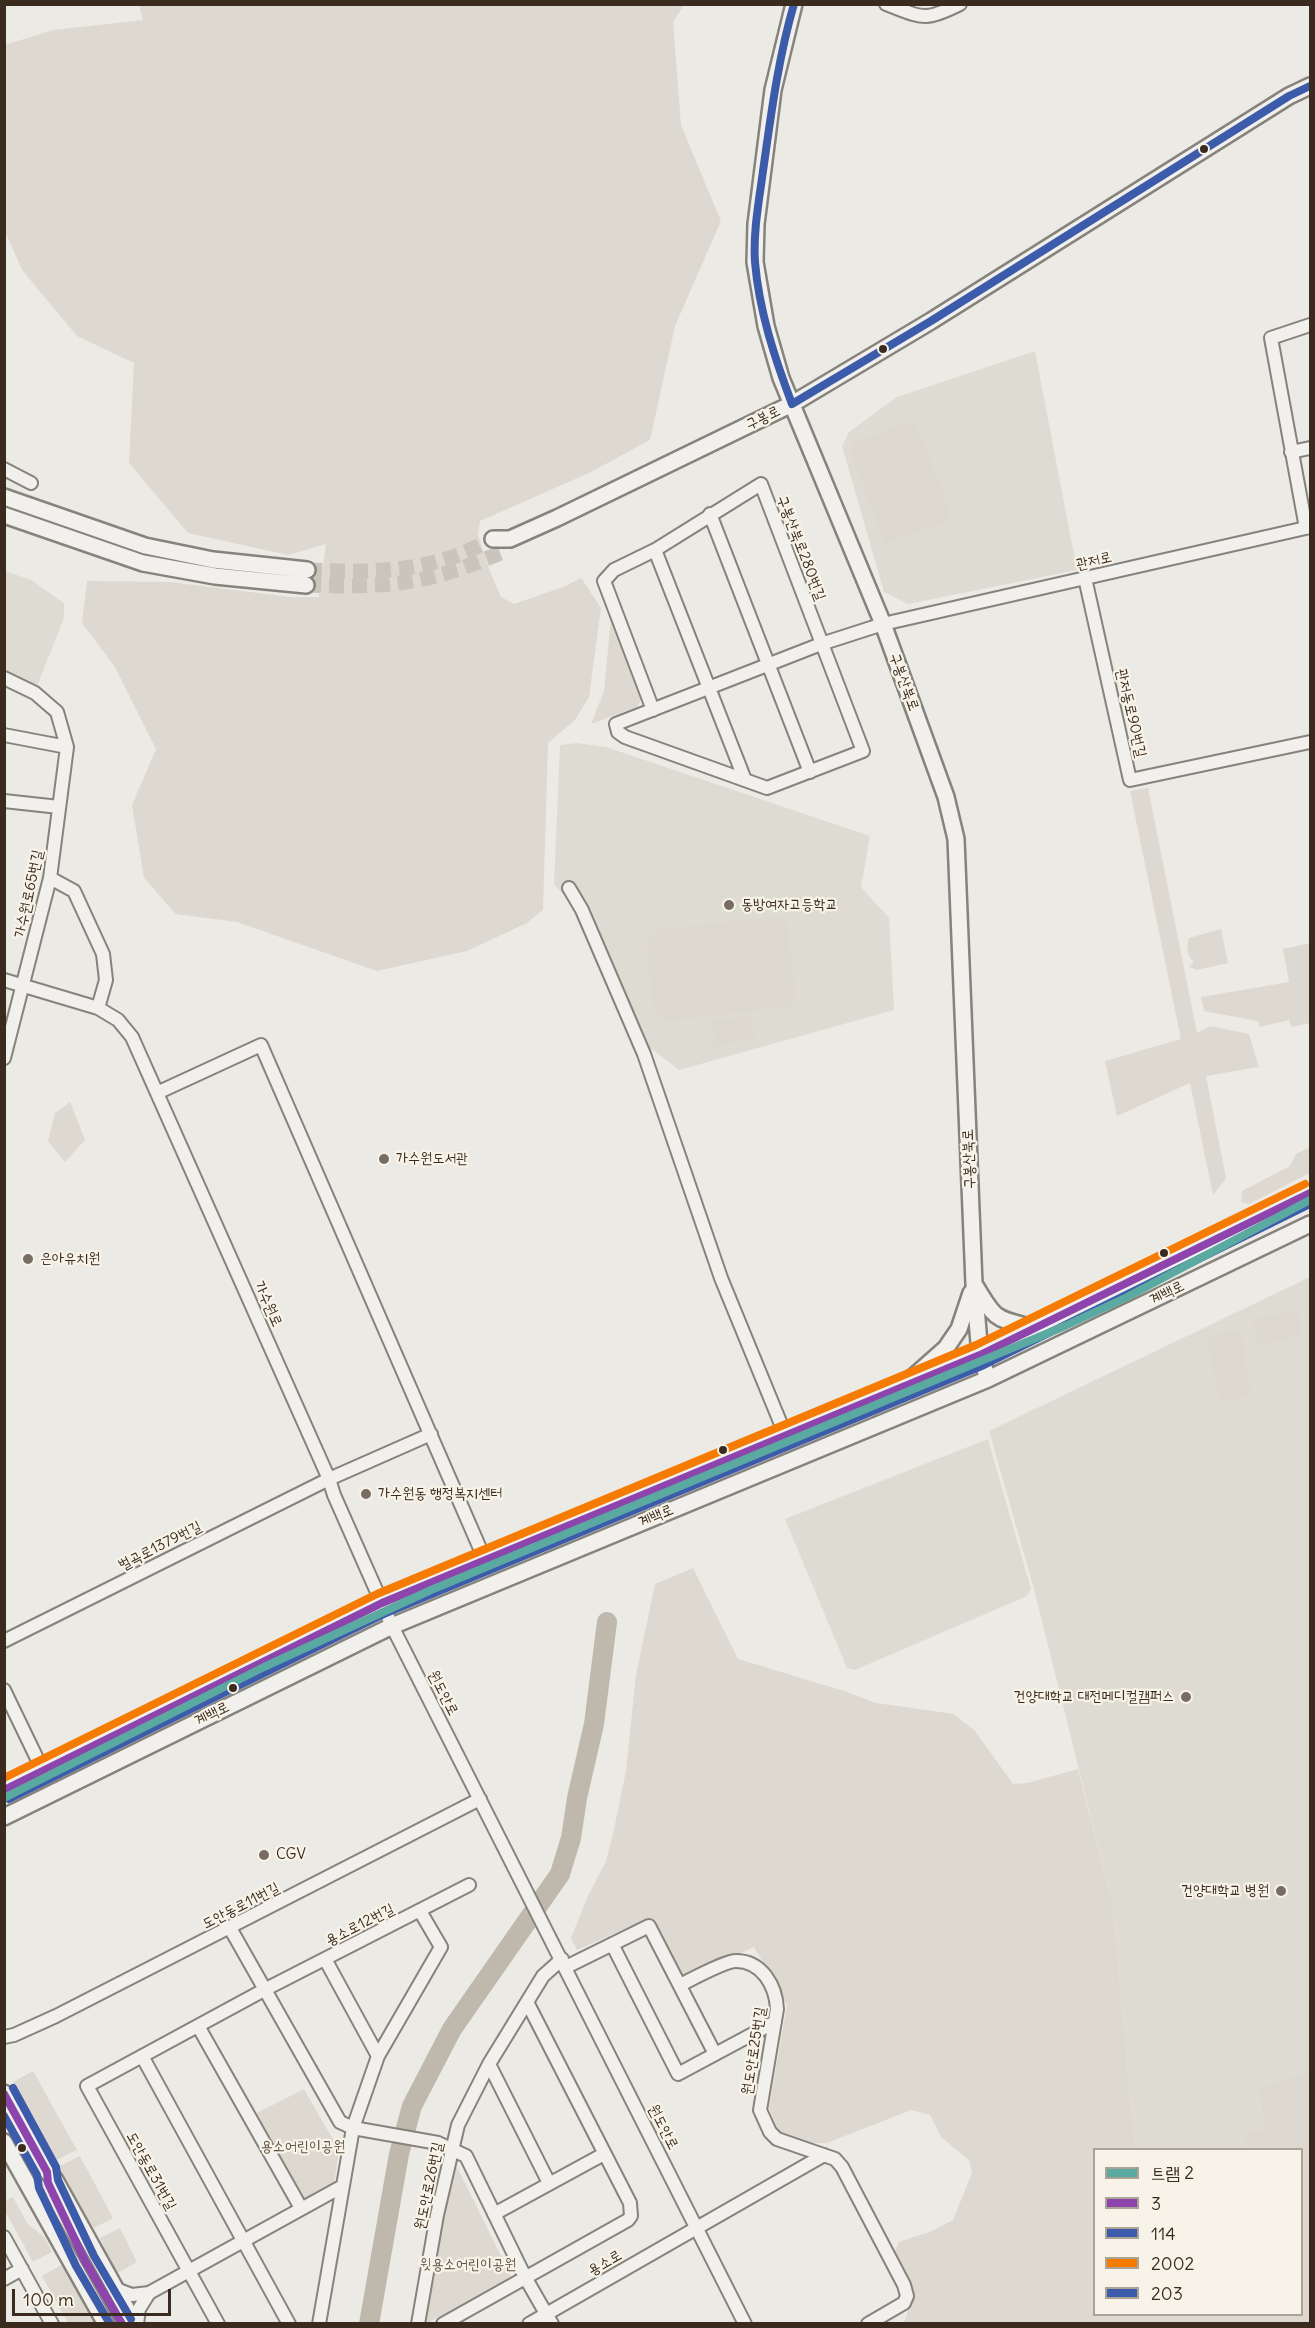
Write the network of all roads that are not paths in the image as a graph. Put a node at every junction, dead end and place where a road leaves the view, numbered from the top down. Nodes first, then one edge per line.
1 (794, 4) edge
2 (886, 4) edge
3 (960, 4) edge
4 (1311, 86) edge
5 (1311, 325) edge
6 (792, 404) junction
7 (1311, 448) edge
8 (1291, 452) junction
9 (4, 469) edge
10 (31, 483) dead end
11 (4, 497) edge
12 (710, 514) junction
13 (4, 515) edge
14 (1308, 527) edge
15 (497, 546) tunnel mouth
16 (655, 550) junction
17 (1085, 578) junction
18 (883, 624) junction
19 (821, 645) junction
20 (768, 665) junction
21 (4, 678) edge
22 (709, 688) junction
23 (652, 710) junction
24 (4, 735) edge
25 (1311, 742) edge
26 (67, 747) junction
27 (810, 772) junction
28 (745, 780) junction
29 (5, 804) edge
30 (60, 807) junction
31 (50, 878) junction
32 (569, 888) dead end
33 (4, 981) edge
34 (24, 985) junction
35 (98, 1008) junction
36 (4, 1058) edge
37 (159, 1092) junction
38 (1311, 1193) edge
39 (1311, 1224) edge
40 (974, 1284) junction
41 (1033, 1329) junction
42 (980, 1354) junction
43 (988, 1379) junction
44 (905, 1385) junction
45 (430, 1434) junction
46 (785, 1434) junction
47 (330, 1479) junction
48 (486, 1560) junction
49 (382, 1603) junction
50 (392, 1626) junction
51 (4, 1641) edge
52 (4, 1690) edge
53 (8, 1704) edge
54 (43, 1771) junction
55 (4, 1790) edge
56 (480, 1799) junction
57 (4, 1817) edge
58 (469, 1885) dead end
59 (420, 1911) junction
60 (230, 1928) junction
61 (612, 1944) junction
62 (325, 1959) junction
63 (564, 1963) junction
64 (680, 1985) junction
65 (264, 1990) junction
66 (526, 2002) junction
67 (775, 2022) junction
68 (198, 2026) junction
69 (9, 2036) edge
70 (4, 2047) edge
71 (715, 2054) junction
72 (142, 2056) junction
73 (378, 2056) junction
74 (489, 2064) junction
75 (87, 2086) joint
76 (4, 2093) edge
77 (352, 2128) junction
78 (4, 2142) edge
79 (452, 2148) junction
80 (604, 2154) junction
81 (824, 2155) junction
82 (549, 2183) junction
83 (341, 2187) junction
84 (301, 2208) junction
85 (494, 2214) junction
86 (697, 2228) junction
87 (4, 2237) edge
88 (245, 2240) junction
89 (22, 2269) junction
90 (189, 2271) junction
91 (525, 2277) junction
92 (4, 2279) edge
93 (117, 2289) junction
94 (149, 2293) junction
95 (549, 2319) edge
96 (418, 2322) edge
97 (52, 2324) edge
98 (106, 2324) edge
99 (136, 2324) edge
100 (218, 2324) edge
101 (289, 2324) edge
102 (319, 2324) edge
103 (443, 2324) edge
104 (529, 2324) edge
105 (745, 2324) edge
106 (868, 2324) edge

1 - 6 main road, 구봉산북로
2 - 3 street
4 - 6 main road, 구봉로
5 - 8 street
6 - 15 main road, 구봉로
6 - 18 main road, 구봉산북로
7 - 8 street
8 - 14 street
9 - 10 street
11 - 13 main road
12 - 16 street, 구봉산북로280번길
12 - 19 street, 구봉산북로280번길
12 - 20 street
14 - 17 street, 관저로
16 - 22 street
16 - 23 street, 구봉산북로280번길
17 - 18 street, 관저로
17 - 25 street, 관저동로90번길
18 - 19 street, 구봉산북로280번길
18 - 40 main road, 구봉산북로
19 - 20 street, 구봉산북로280번길
19 - 27 street, 구봉산북로280번길
20 - 22 street, 구봉산북로280번길
20 - 27 street
21 - 26 street, 가수원로65번길
22 - 23 street, 구봉산북로280번길
22 - 28 street
23 - 28 street, 구봉산북로280번길
24 - 26 street
26 - 30 street, 가수원로65번길
27 - 28 street, 구봉산북로280번길
29 - 30 street
30 - 31 street, 가수원로65번길
31 - 34 street, 가수원로65번길
31 - 35 street
32 - 46 street
33 - 34 street, 가수원로
34 - 35 street, 가수원로
34 - 36 street, 가수원로65번길
35 - 37 street, 가수원로
37 - 45 street
37 - 47 street, 가수원로
38 - 41 main road, 계백로
39 - 43 main road, 계백로
40 - 41 main road
40 - 42 main road, 구봉산북로
40 - 44 main road
41 - 42 main road, 계백로
42 - 43 main road, 구봉산북로
42 - 44 main road, 계백로
43 - 50 main road, 계백로
44 - 46 main road, 계백로
45 - 47 street, 벌곡로1379번길
45 - 48 street
46 - 48 main road, 계백로
47 - 49 street, 가수원로
47 - 51 street, 벌곡로1379번길
48 - 49 main road, 계백로
49 - 50 street, 가수원로
49 - 54 main road, 계백로
50 - 56 street, 원도안로
50 - 57 main road, 계백로
52 - 53 street
53 - 54 street
54 - 55 main road, 계백로
56 - 60 street, 도안동로11번길
56 - 63 street, 원도안로
58 - 59 street, 용소로12번길
59 - 62 street, 용소로12번길
59 - 73 street
60 - 65 street
60 - 69 street, 도안동로11번길
61 - 63 street
61 - 64 street
61 - 71 street
62 - 65 street, 용소로12번길
62 - 73 street
63 - 66 street, 원도안로26번길
63 - 86 street, 원도안로
64 - 67 street, 원도안로25번길
64 - 71 street
65 - 68 street, 용소로12번길
65 - 77 street
66 - 74 street, 원도안로26번길
66 - 80 street
67 - 71 street
67 - 81 street, 원도안로25번길
68 - 72 street, 용소로12번길
68 - 84 street
69 - 70 street
72 - 75 street, 용소로12번길
72 - 88 street
73 - 77 street
74 - 79 street, 원도안로26번길
74 - 82 street
75 - 90 street, 도안동로31번길
76 - 93 main road
77 - 79 street
77 - 83 street
78 - 98 main road
79 - 85 street
79 - 96 street, 원도안로26번길
80 - 82 street
80 - 91 street
81 - 86 street, 용소로
81 - 106 street, 원도안로25번길
82 - 85 street
83 - 84 street
83 - 102 street
84 - 88 street
85 - 91 street
86 - 95 street, 용소로
86 - 105 street, 원도안로
87 - 89 street
88 - 90 street
88 - 101 street
89 - 92 street
89 - 97 street
90 - 94 street
90 - 100 street, 도안동로31번길
91 - 95 street
91 - 103 street
93 - 94 street
93 - 99 main road
94 - 99 street
95 - 104 street, 용소로

